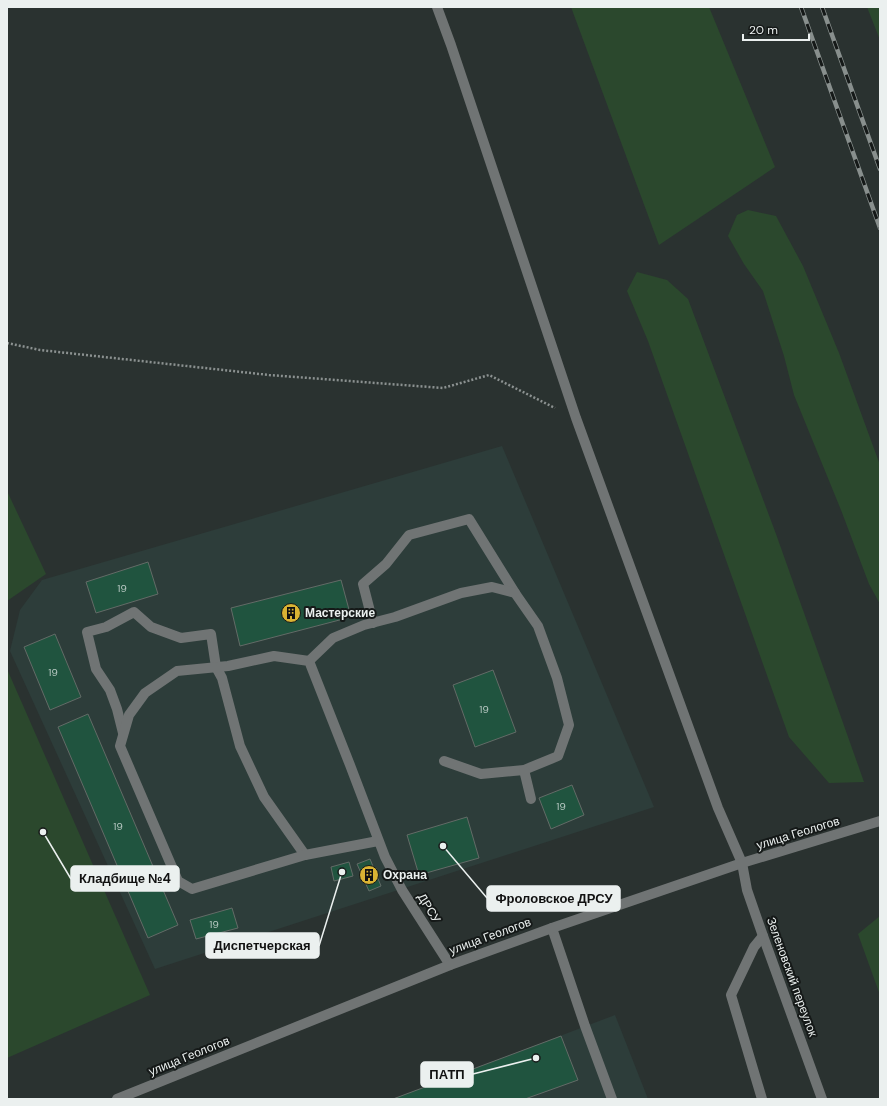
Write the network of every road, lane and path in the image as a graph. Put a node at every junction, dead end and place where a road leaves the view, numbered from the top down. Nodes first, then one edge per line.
1 (437, 7) edge
2 (7, 343) edge
3 (576, 418) junction
4 (515, 593) junction
5 (374, 623) junction
6 (308, 661) junction
7 (216, 667) junction
8 (123, 735) junction
9 (444, 761) dead end
10 (524, 770) junction
11 (532, 799) dead end
12 (880, 821) edge
13 (378, 841) junction
14 (305, 855) junction
15 (742, 863) junction
16 (552, 928) junction
17 (763, 936) junction
18 (450, 965) junction
19 (117, 1099) edge
20 (612, 1099) edge
21 (762, 1099) edge
22 (822, 1099) edge

1 - 3 street, Зеленовский переулок
2 - 3 path
3 - 15 street, Зеленовский переулок
4 - 5 street
4 - 5 street
4 - 10 street
5 - 6 street
6 - 7 street
6 - 13 street, ДРСУ
7 - 8 street
7 - 8 street
7 - 14 street
8 - 14 street
9 - 10 street
10 - 11 street
12 - 15 street, улица Геологов
13 - 14 street
13 - 18 street, ДРСУ
15 - 16 street, улица Геологов
15 - 17 street, Зеленовский переулок
16 - 18 street, улица Геологов
16 - 20 street
17 - 21 street
17 - 22 street, Зеленовский переулок
18 - 19 street, улица Геологов

